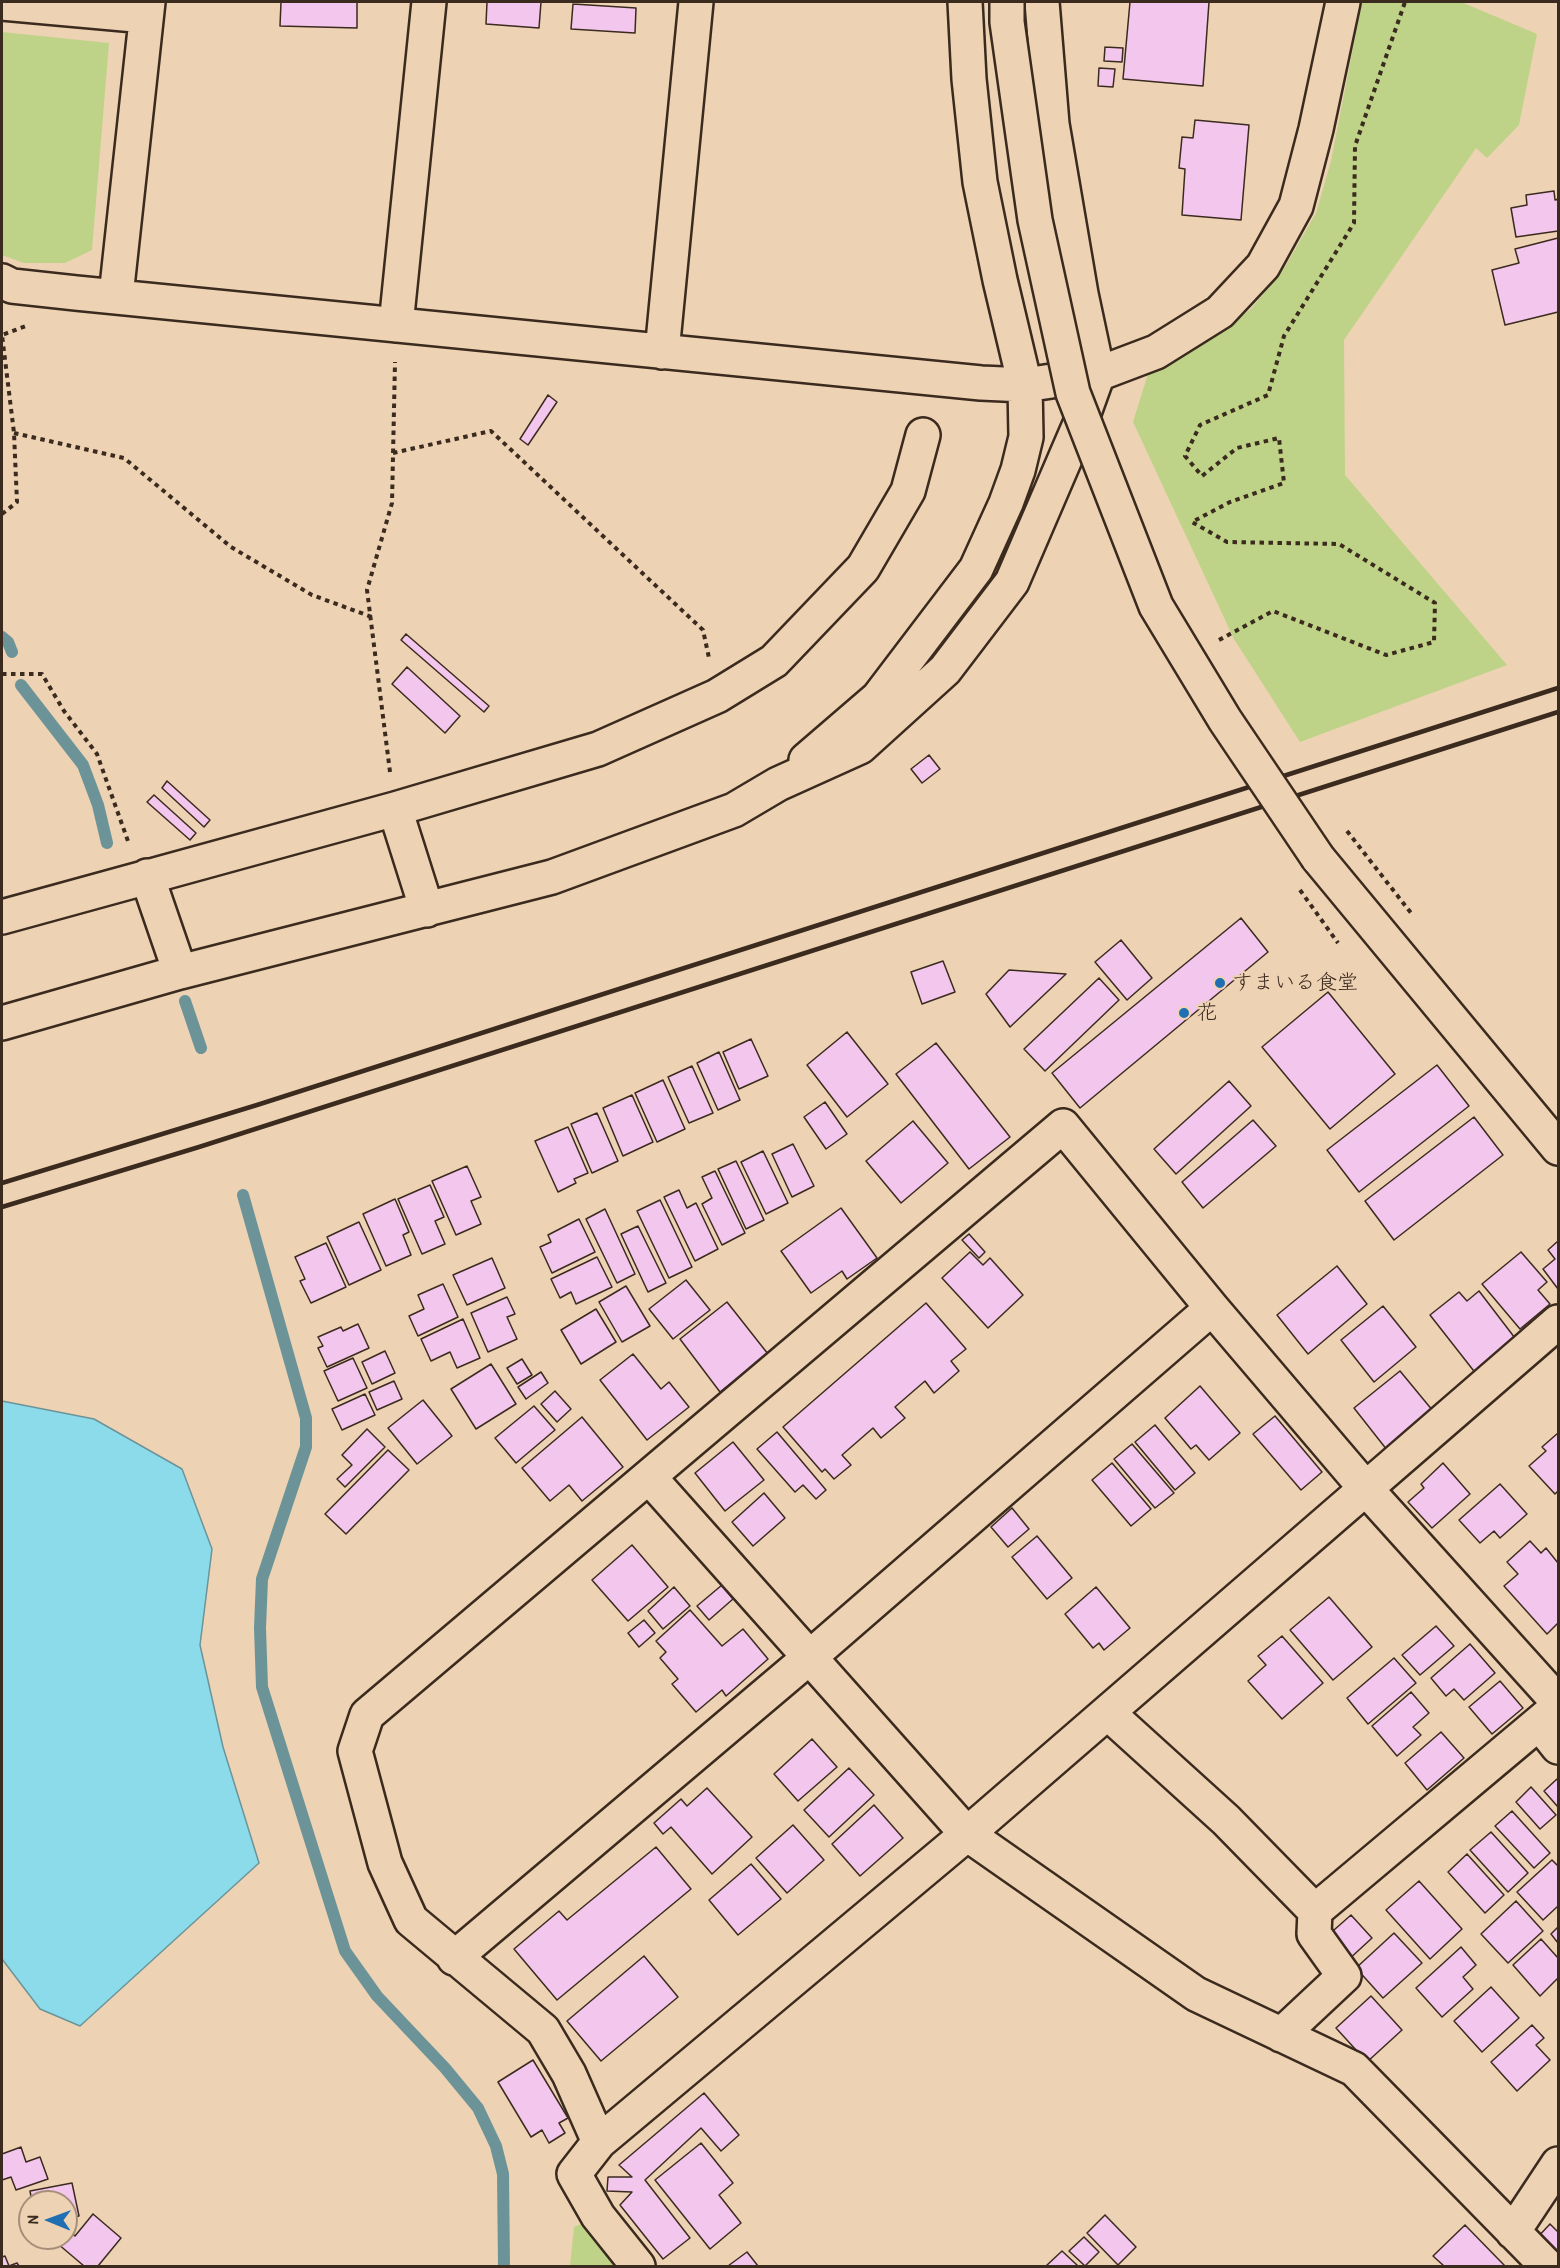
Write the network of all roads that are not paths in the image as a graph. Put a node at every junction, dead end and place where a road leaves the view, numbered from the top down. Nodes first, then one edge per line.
1 (429, 2) edge
2 (696, 2) edge
3 (964, 2) edge
4 (1008, 2) edge
5 (1042, 2) edge
6 (1342, 2) edge
7 (2, 3) edge
8 (147, 9) edge
9 (2, 281) edge
10 (116, 296) junction
11 (396, 325) junction
12 (662, 352) junction
13 (1098, 374) junction
14 (1025, 385) junction
15 (923, 435) dead end
16 (778, 784) junction
17 (395, 809) junction
18 (147, 876) junction
19 (427, 910) junction
20 (2, 917) edge
21 (180, 972) junction
22 (2, 1023) edge
23 (1558, 1148) edge
24 (1212, 1308) junction
25 (1558, 1322) edge
26 (649, 1477) junction
27 (1367, 1490) junction
28 (810, 1656) junction
29 (1108, 1713) junction
30 (1554, 1720) edge
31 (967, 1834) junction
32 (1315, 1911) junction
33 (454, 1958) junction
34 (1281, 2035) junction
35 (598, 2142) junction
36 (1558, 2164) edge
37 (1513, 2232) junction
38 (638, 2266) edge
39 (1547, 2266) edge

1 - 11 street
2 - 12 street
3 - 14 street
4 - 23 street, bridge
5 - 13 street
6 - 13 street
7 - 8 street
8 - 10 street
9 - 10 street
10 - 11 street
11 - 12 street
12 - 14 street
13 - 14 street
13 - 16 street
14 - 16 street
15 - 17 street
16 - 19 street
17 - 18 street
17 - 19 street
18 - 20 street
18 - 21 street
19 - 21 street
21 - 22 street
24 - 26 street
24 - 27 street
24 - 28 street
25 - 27 street
26 - 28 street
26 - 33 street
27 - 29 street
27 - 30 street
28 - 31 street
28 - 33 street
29 - 31 street
29 - 32 street
30 - 32 street
31 - 34 street
31 - 35 street
32 - 34 street
33 - 35 street
34 - 37 street
35 - 38 street
36 - 37 street
37 - 39 street

